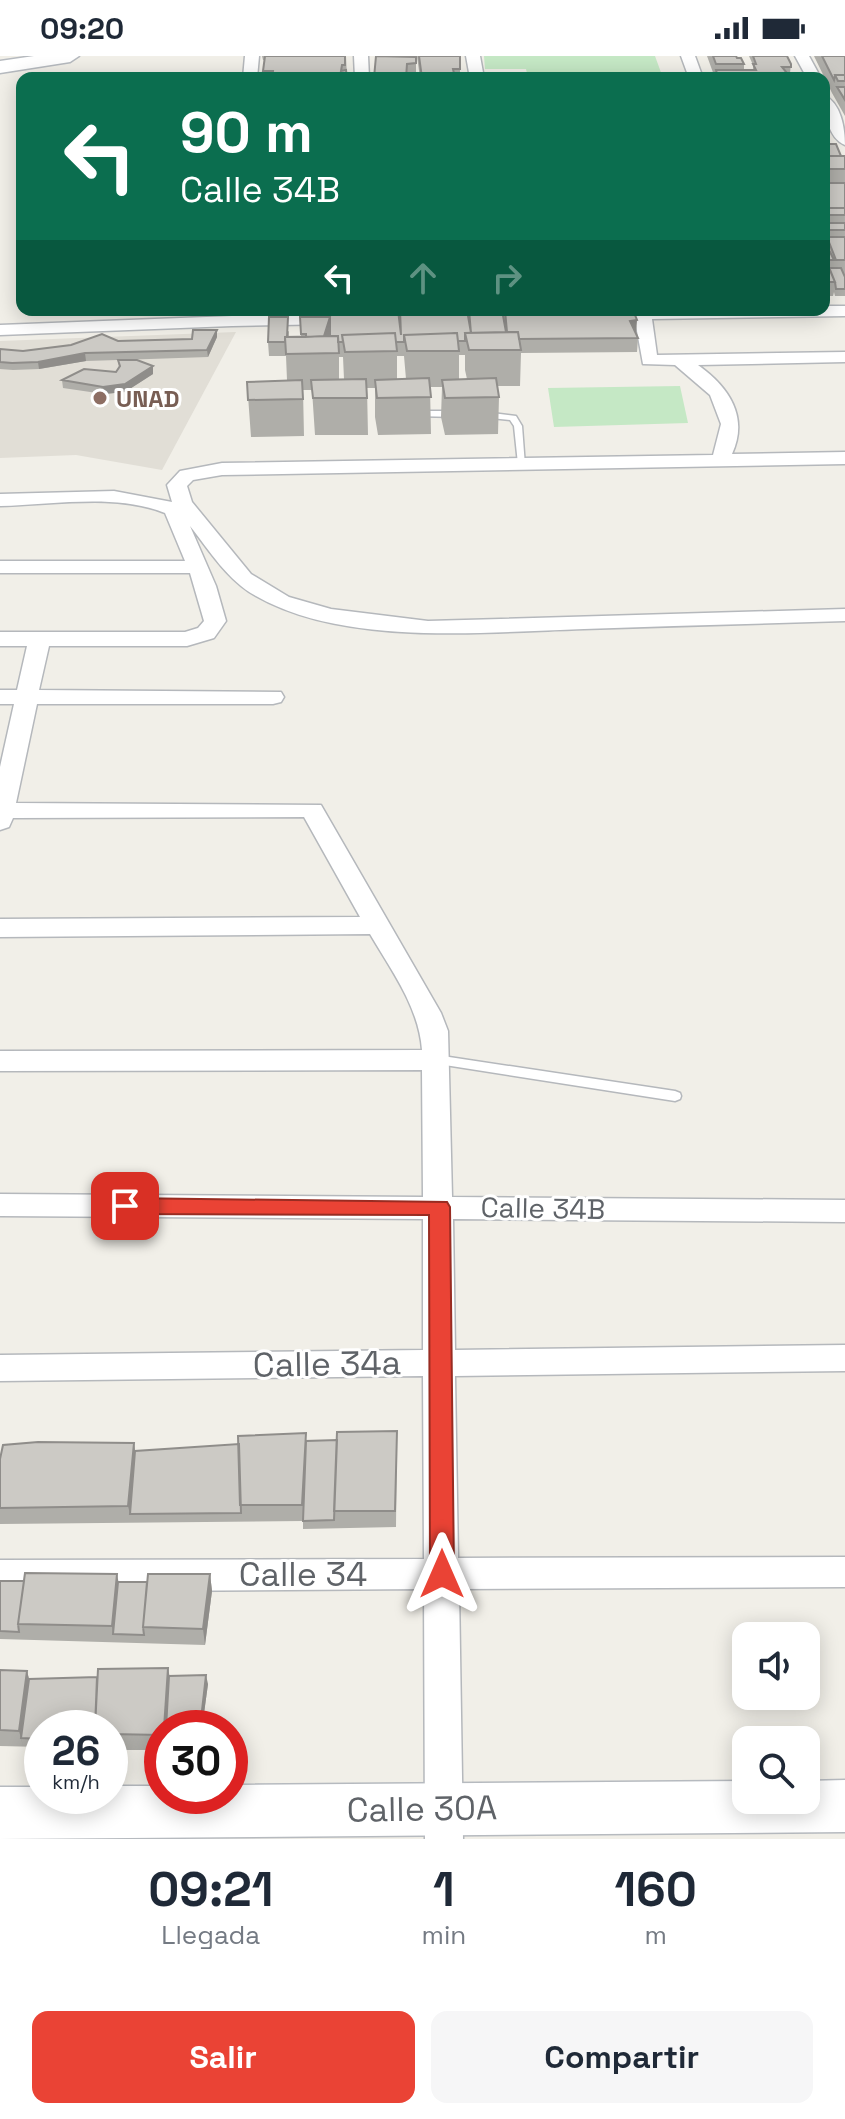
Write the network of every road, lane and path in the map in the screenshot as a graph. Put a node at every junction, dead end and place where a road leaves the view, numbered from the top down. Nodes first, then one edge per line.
1 (70, 56) edge
2 (0, 67) edge
3 (830, 116) edge
4 (841, 148) edge
5 (232, 316) edge
6 (644, 316) edge
7 (0, 330) edge
8 (845, 357) edge
9 (679, 360) junction
10 (408, 414) edge
11 (845, 458) edge
12 (720, 460) junction
13 (522, 464) junction
14 (0, 500) edge
15 (0, 567) edge
16 (198, 567) junction
17 (845, 615) edge
18 (0, 639) edge
19 (39, 639) junction
20 (0, 697) edge
21 (27, 697) junction
22 (273, 697) dead end
23 (2, 808) edge
24 (378, 925) junction
25 (0, 928) edge
26 (436, 1060) junction
27 (0, 1061) edge
28 (675, 1096) dead end
29 (0, 1205) edge
30 (439, 1207) junction
31 (845, 1211) edge
32 (845, 1358) edge
33 (440, 1363) junction
34 (0, 1368) edge
35 (845, 1572) edge
36 (442, 1574) junction
37 (0, 1576) edge
38 (845, 1806) edge
39 (0, 1813) edge
40 (444, 1824) edge

1 - 2 street
3 - 4 street
5 - 7 street
6 - 9 street
8 - 9 street
9 - 12 street
10 - 13 lane
11 - 12 street
12 - 13 street
13 - 17 street
14 - 16 street
15 - 16 street
16 - 19 street
18 - 19 street
19 - 21 street
20 - 21 street
21 - 22 street
21 - 23 street
23 - 24 street
24 - 25 street
24 - 26 street
26 - 27 street
26 - 28 lane
26 - 30 street
29 - 30 street, Calle 34B
30 - 31 street, Calle 34B
30 - 33 street
32 - 33 street, Calle 34a
33 - 34 street, Calle 34a
33 - 36 street
35 - 36 street, Calle 34
36 - 37 street, Calle 34
36 - 40 street
38 - 40 street, Calle 30A
39 - 40 street, Calle 30A

